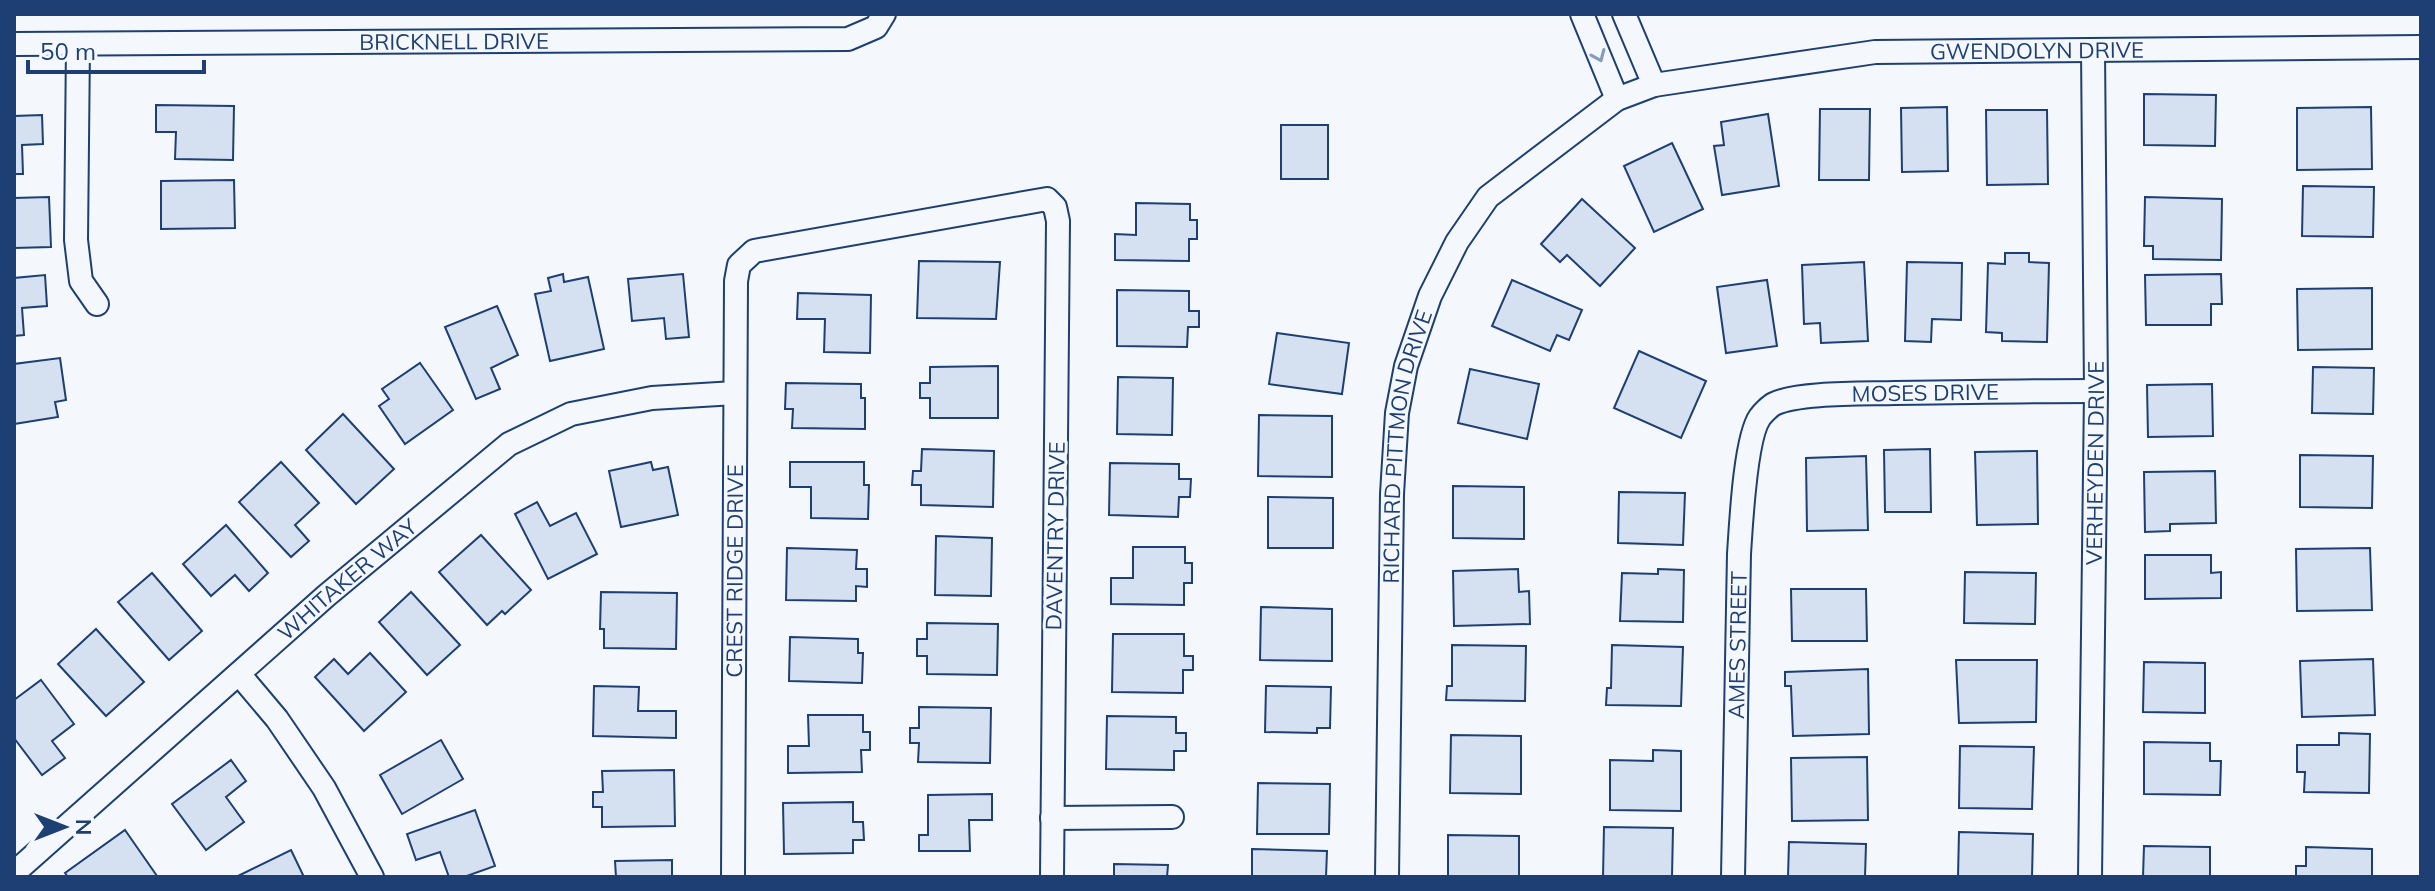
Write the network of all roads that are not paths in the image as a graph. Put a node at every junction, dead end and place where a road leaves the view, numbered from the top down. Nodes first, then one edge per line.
1 (884, 14) edge
2 (1582, 14) edge
3 (1624, 14) edge
4 (14, 44) edge
5 (78, 44) junction
6 (2421, 47) edge
7 (2093, 50) junction
8 (1654, 85) junction
9 (1617, 99) junction
10 (1047, 199) joint
11 (97, 304) dead end
12 (2096, 391) junction
13 (735, 393) junction
14 (1761, 416) joint
15 (239, 674) junction
16 (1172, 817) dead end
17 (1052, 818) junction
18 (14, 873) edge
19 (372, 877) edge
20 (733, 877) edge
21 (1052, 877) edge
22 (1387, 877) edge
23 (1733, 877) edge
24 (2090, 877) edge

1 - 5 street, BRICKNELL DRIVE
2 -> 9 street
3 - 8 street
4 - 5 street, BRICKNELL DRIVE
5 - 11 street
6 - 7 street, GWENDOLYN DRIVE
7 - 8 street, GWENDOLYN DRIVE
7 - 12 street, VERHEYDEN DRIVE
8 - 9 street, GWENDOLYN DRIVE
9 - 22 street, RICHARD PITTMON DRIVE
10 - 13 street, CREST RIDGE DRIVE
10 - 17 street, DAVENTRY DRIVE
12 - 14 street, MOSES DRIVE
12 - 24 street, VERHEYDEN DRIVE
13 - 15 street, WHITAKER WAY
13 - 20 street, CREST RIDGE DRIVE
14 - 23 street, AMES STREET
15 - 18 street, WHITAKER WAY
15 - 19 street
16 - 17 street
17 - 21 street, DAVENTRY DRIVE

